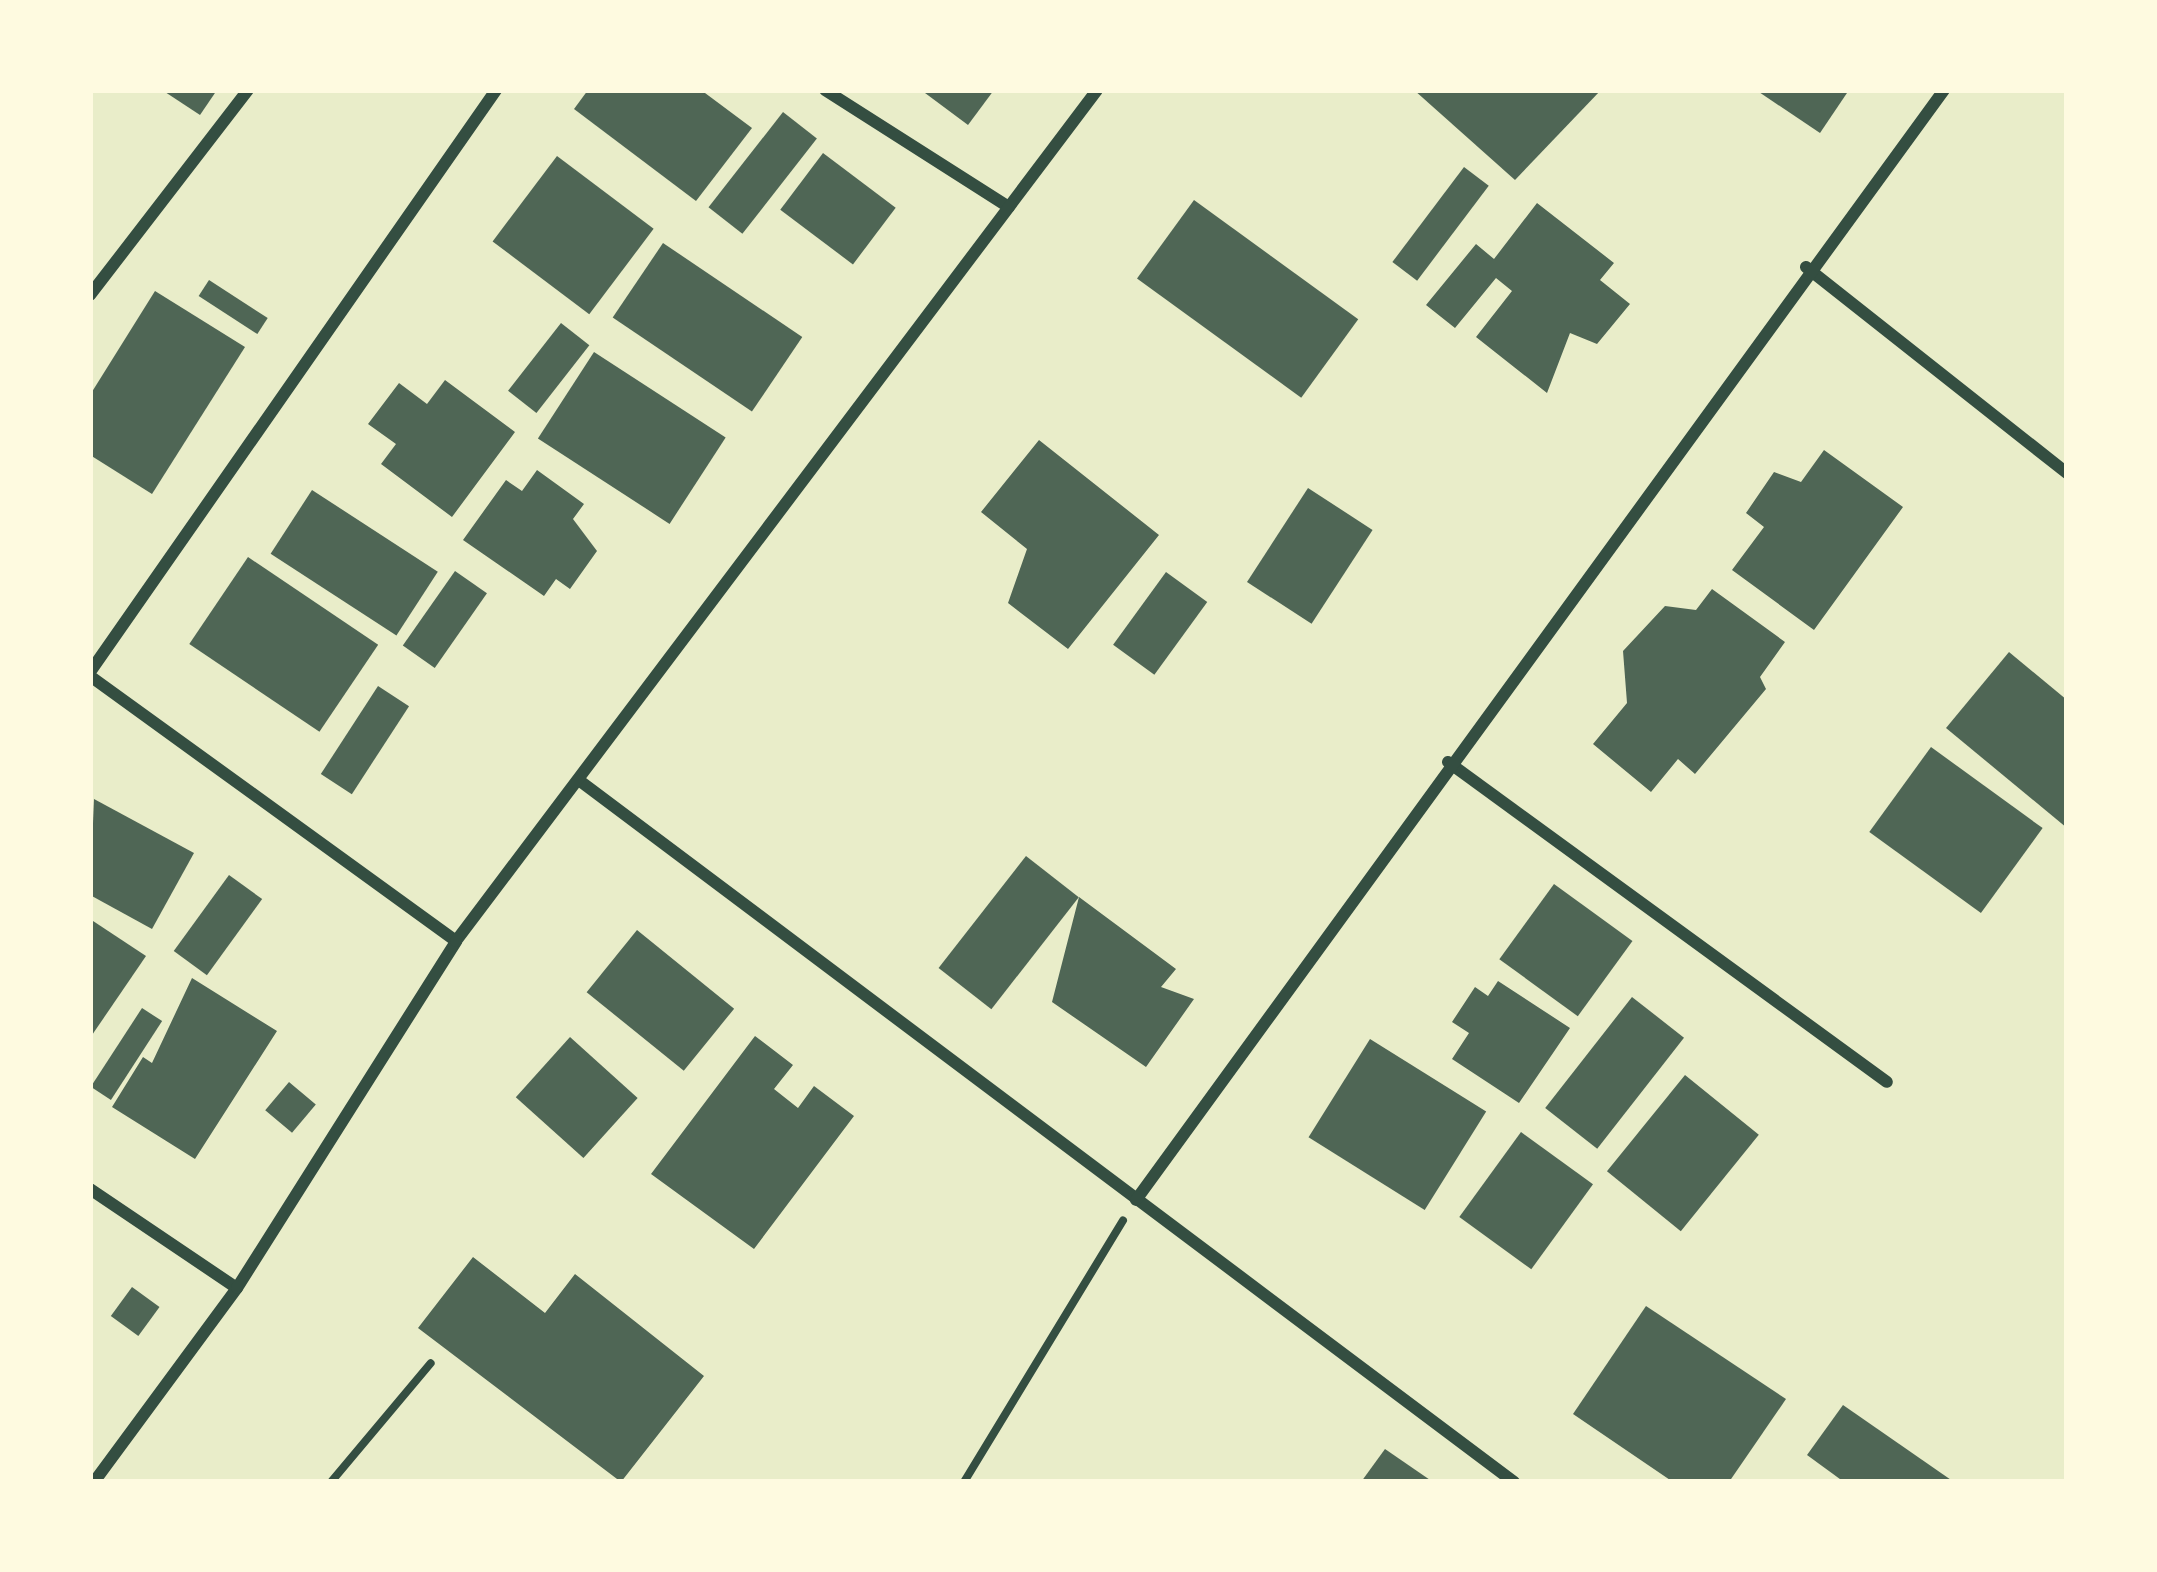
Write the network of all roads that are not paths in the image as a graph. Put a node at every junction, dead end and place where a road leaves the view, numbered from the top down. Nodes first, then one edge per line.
1 (248, 90) edge
2 (496, 90) edge
3 (825, 90) edge
4 (1097, 90) edge
5 (1944, 90) edge
6 (1009, 207) junction
7 (1806, 267) junction
8 (90, 295) edge
9 (2067, 473) edge
10 (90, 674) edge
11 (1448, 762) junction
12 (580, 782) junction
13 (456, 941) junction
14 (1887, 1082) dead end
15 (90, 1190) edge
16 (1136, 1200) junction
17 (237, 1288) junction
18 (94, 1482) edge
19 (1514, 1482) edge

1 - 8 street
2 - 10 street
3 - 6 street
4 - 6 street
5 - 7 street
6 - 12 street
7 - 9 street
7 - 11 street
10 - 13 street
11 - 14 street
11 - 16 street
12 - 13 street
12 - 16 street
13 - 17 street
15 - 17 street
16 - 19 street
17 - 18 street

